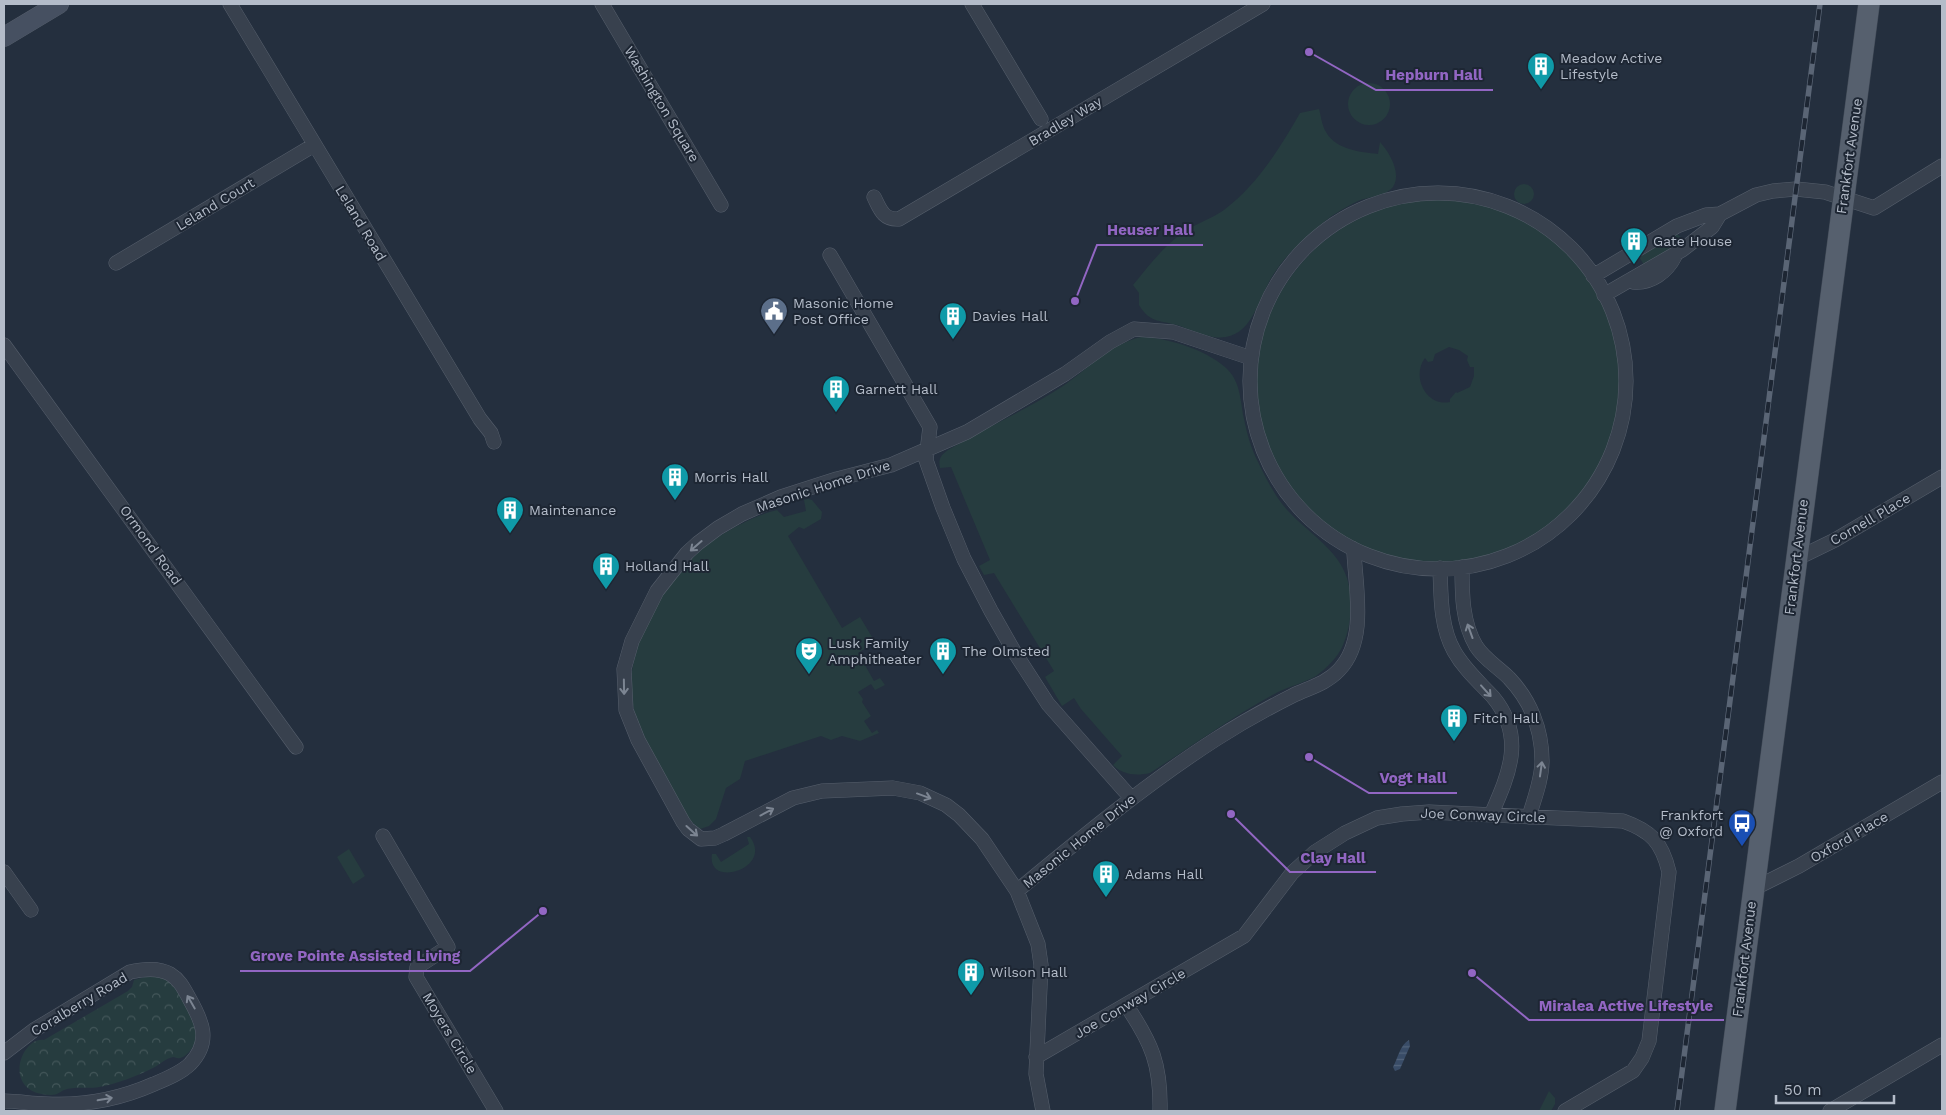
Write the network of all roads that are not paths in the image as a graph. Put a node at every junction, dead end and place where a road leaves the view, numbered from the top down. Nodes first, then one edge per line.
1 (59, 4) edge
2 (230, 4) edge
3 (602, 4) edge
4 (972, 4) edge
5 (1263, 4) edge
6 (1869, 4) edge
7 (4, 36) edge
8 (1041, 119) dead end
9 (314, 145) junction
10 (1942, 166) edge
11 (874, 197) dead end
12 (1843, 198) junction
13 (721, 204) dead end
14 (1720, 214) junction
15 (830, 255) dead end
16 (116, 263) dead end
17 (1599, 273) junction
18 (1604, 295) junction
19 (4, 345) edge
20 (1248, 358) junction
21 (494, 442) dead end
22 (929, 448) junction
23 (1942, 477) edge
24 (1352, 548) junction
25 (1796, 559) junction
26 (1462, 567) junction
27 (1440, 568) junction
28 (296, 747) dead end
29 (1942, 782) edge
30 (1131, 798) junction
31 (1491, 815) junction
32 (1529, 817) junction
33 (383, 836) dead end
34 (4, 872) edge
35 (1753, 889) junction
36 (1016, 891) junction
37 (31, 910) dead end
38 (1126, 1005) junction
39 (1942, 1045) edge
40 (4, 1053) edge
41 (1036, 1057) junction
42 (7, 1098) edge
43 (496, 1111) edge
44 (1043, 1111) edge
45 (1160, 1111) edge
46 (1564, 1111) edge
47 (1725, 1111) edge
48 (1830, 1111) edge

1 - 7 main road
2 - 9 street, Leland Road
3 - 13 street, Washington Square
4 - 8 street
5 - 11 street, Bradley Way
6 - 12 main road, Frankfort Avenue
9 - 16 street, Leland Court
9 - 21 street, Leland Road
10 - 12 street
12 - 14 street
12 - 25 main road, Frankfort Avenue
14 - 17 street
14 - 18 street
15 - 22 street
17 - 18 street
17 - 20 street
18 - 26 street
19 - 28 street, Ormond Road
20 - 22 street, Masonic Home Drive
20 - 24 street
22 - 30 street
22 -> 36 street, Masonic Home Drive
23 - 25 street, Cornell Place
24 - 27 street
24 - 30 street, Masonic Home Drive
25 - 35 main road, Frankfort Avenue
26 - 27 street
32 -> 26 street
27 -> 31 street
29 - 35 street, Oxford Place
30 - 36 street, Masonic Home Drive
31 - 32 street, Joe Conway Circle
31 - 38 street, Joe Conway Circle
32 - 46 street, Joe Conway Circle
33 - 43 street, Moyers Circle
34 - 37 street
35 - 47 main road, Frankfort Avenue
36 - 41 street
38 - 41 street, Joe Conway Circle
38 - 45 street
39 - 48 street
42 -> 40 street, Coralberry Road
41 - 44 street

